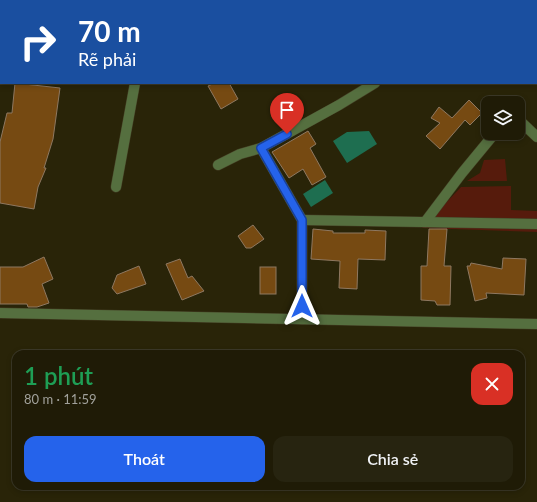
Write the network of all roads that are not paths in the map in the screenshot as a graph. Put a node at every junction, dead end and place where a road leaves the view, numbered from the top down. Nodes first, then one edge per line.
1 (135, 84) edge
2 (373, 84) edge
3 (525, 125) edge
4 (537, 136) edge
5 (489, 140) edge
6 (261, 148) junction
7 (218, 165) dead end
8 (116, 187) dead end
9 (302, 220) junction
10 (425, 222) junction
11 (537, 224) edge
12 (0, 313) edge
13 (302, 319) junction
14 (537, 324) edge

1 - 8 street
2 - 6 street
3 - 4 street
5 - 10 street
6 - 7 street
6 - 9 street
9 - 10 street
9 - 13 street
10 - 11 street
12 - 13 street
13 - 14 street

